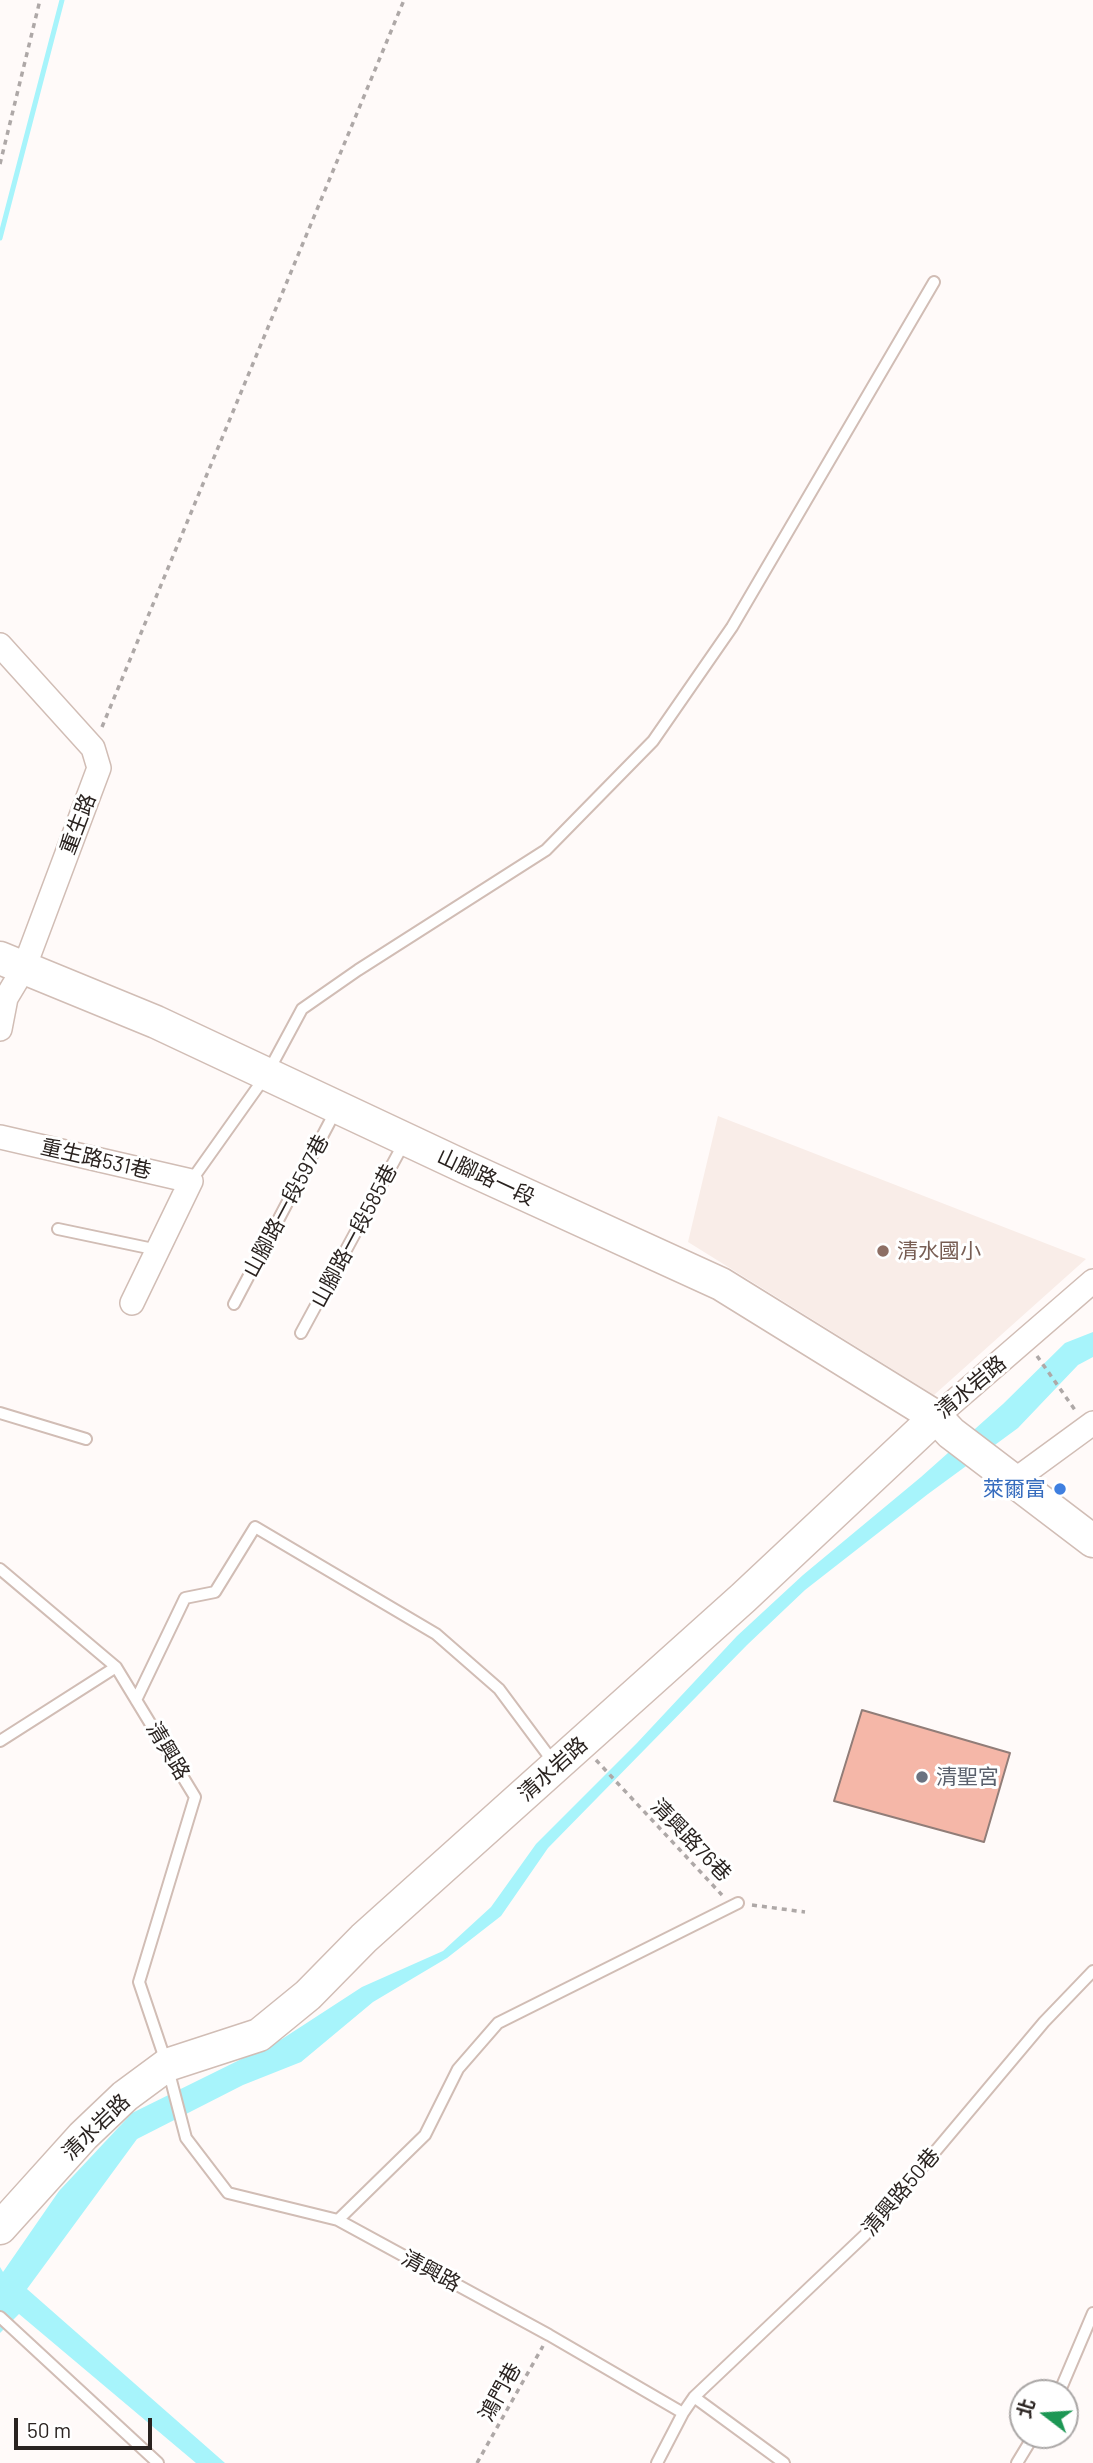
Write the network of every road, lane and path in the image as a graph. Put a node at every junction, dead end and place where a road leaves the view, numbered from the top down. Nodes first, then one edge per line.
1 (40, 0) edge
2 (404, 0) edge
3 (0, 164) edge
4 (934, 282) dead end
5 (0, 645) edge
6 (93, 748) junction
7 (12, 963) edge
8 (0, 1029) edge
9 (267, 1074) junction
10 (338, 1108) junction
11 (0, 1137) edge
12 (406, 1140) junction
13 (191, 1181) junction
14 (58, 1229) dead end
15 (158, 1250) junction
16 (1088, 1289) edge
17 (132, 1303) dead end
18 (234, 1304) dead end
19 (301, 1333) dead end
20 (1035, 1352) dead end
21 (1068, 1400) dead end
22 (0, 1413) edge
23 (1093, 1423) edge
24 (944, 1425) junction
25 (86, 1439) dead end
26 (1008, 1475) junction
27 (1093, 1541) edge
28 (0, 1569) edge
29 (116, 1667) junction
30 (136, 1700) junction
31 (0, 1741) edge
32 (581, 1743) junction
33 (556, 1765) junction
34 (738, 1903) junction
35 (805, 1912) dead end
36 (1093, 1971) edge
37 (167, 2065) junction
38 (338, 2220) junction
39 (0, 2228) edge
40 (1093, 2314) edge
41 (0, 2317) edge
42 (550, 2335) junction
43 (1065, 2379) edge
44 (694, 2398) junction
45 (682, 2413) junction
46 (158, 2463) edge
47 (477, 2463) edge
48 (657, 2463) edge
49 (783, 2463) edge

1 - 3 path
2 - 6 path
4 - 9 lane
5 - 6 street
6 - 7 street, 重生路
7 - 8 street, 重生路
7 - 9 street, 山腳路一段
9 - 10 street, 山腳路一段
9 - 13 lane
10 - 12 street, 山腳路一段
10 - 18 lane, 山腳路一段597巷
11 - 13 street, 重生路531巷
12 - 19 lane, 山腳路一段585巷
12 - 24 street, 山腳路一段
13 - 15 street
14 - 15 lane
15 - 17 street
16 - 24 street, 清水岩路
20 - 21 path
22 - 25 lane
23 - 26 street
24 - 26 street, 山腳路一段
24 - 32 street, 清水岩路
26 - 27 street
28 - 29 lane, 清興路
29 - 30 lane, 清興路
29 - 31 lane
30 - 33 lane
30 - 37 lane, 清興路
32 - 33 street, 清水岩路
32 - 34 path, 清興路76巷
33 - 37 street, 清水岩路
34 - 35 path, 清興路76巷
34 - 38 lane
36 - 44 lane, 清興路50巷
37 - 38 lane, 清興路
37 - 39 street, 清水岩路
38 - 42 lane, 清興路
40 - 43 lane
41 - 46 lane
42 - 45 lane, 清興路
42 - 47 path, 鴻門巷
44 - 45 lane, 清興路50巷
44 - 49 lane
45 - 48 lane, 清興路50巷

